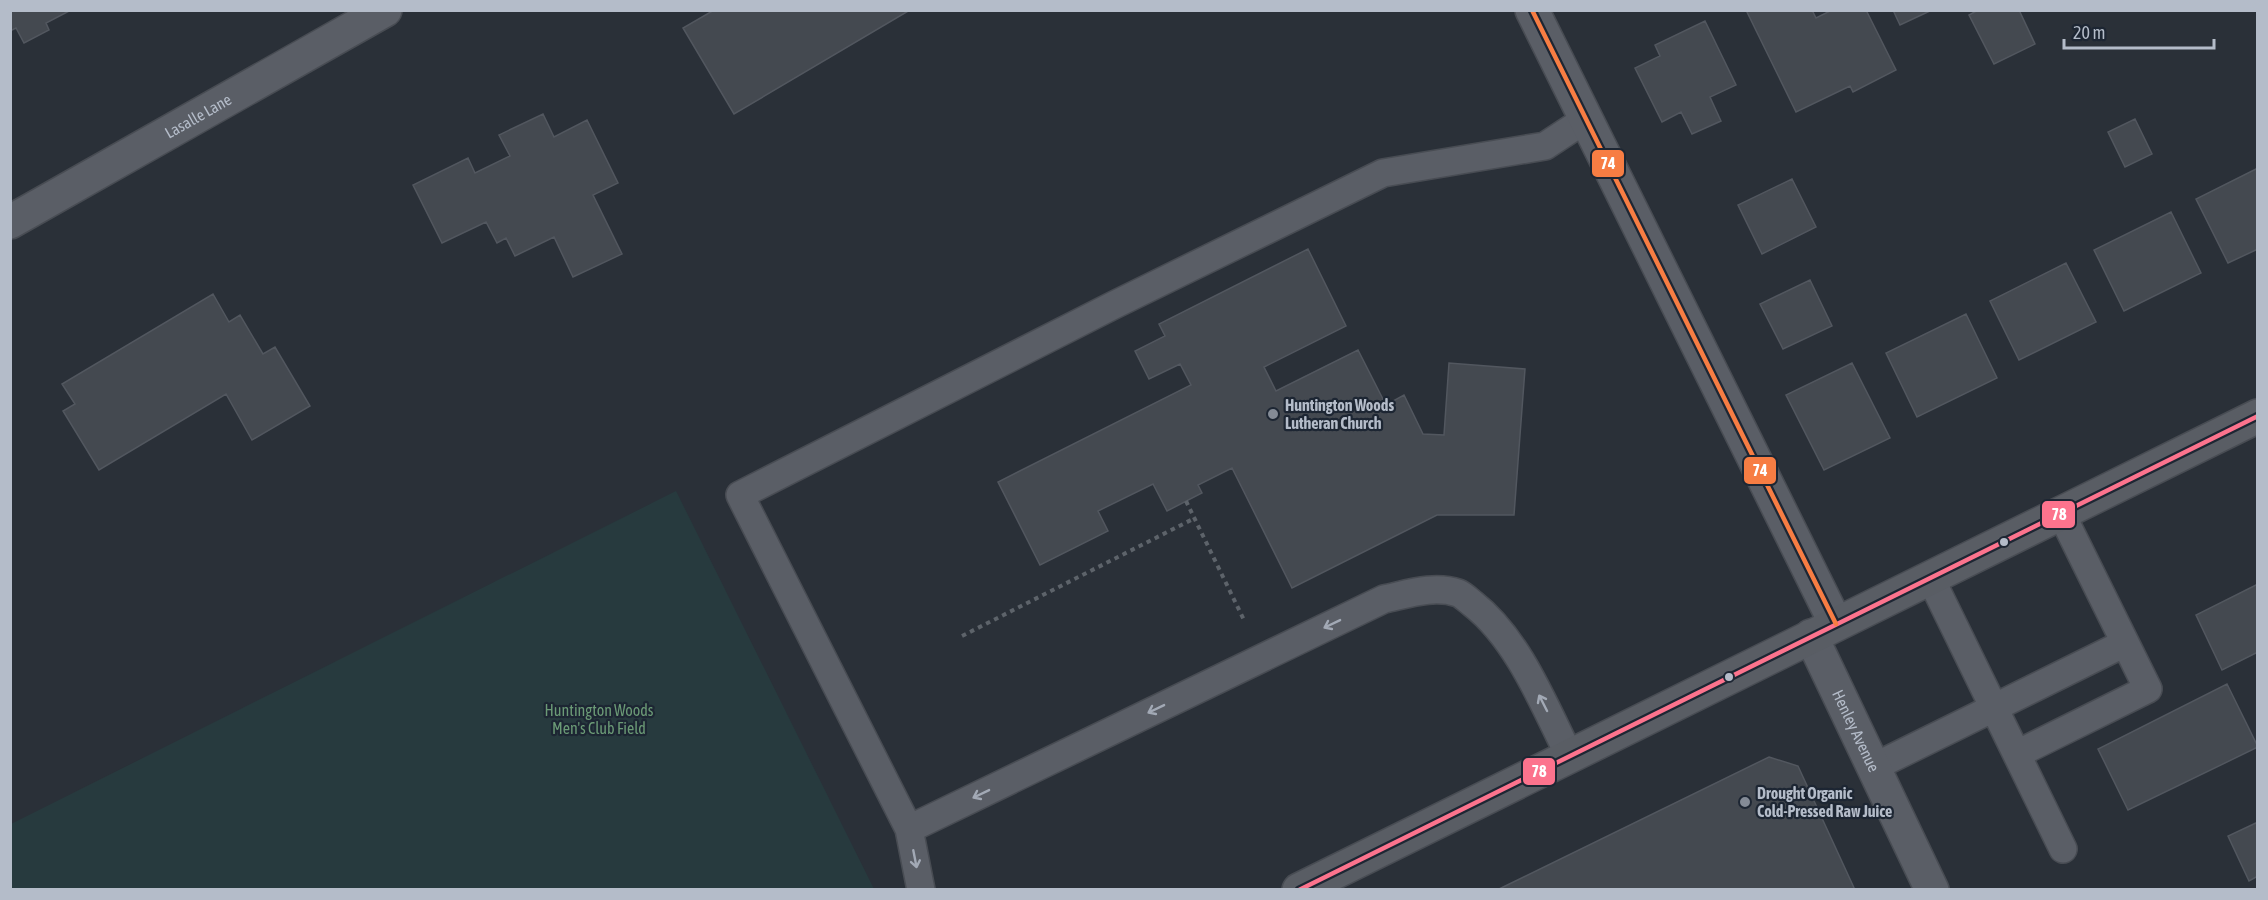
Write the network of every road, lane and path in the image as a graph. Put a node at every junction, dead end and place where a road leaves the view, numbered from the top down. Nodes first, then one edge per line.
1 (386, 10) edge
2 (1532, 10) edge
3 (1586, 119) junction
4 (10, 222) edge
5 (2258, 416) edge
6 (1186, 501) dead end
7 (2061, 513) junction
8 (1195, 518) junction
9 (1930, 578) junction
10 (1244, 620) dead end
11 (1823, 630) junction
12 (962, 636) dead end
13 (2126, 643) junction
14 (1994, 707) junction
15 (2017, 754) junction
16 (1569, 755) junction
17 (1874, 767) junction
18 (909, 829) junction
19 (2063, 849) dead end
20 (921, 890) edge
21 (1299, 890) edge
22 (1932, 890) edge

1 - 4 street, Lasalle Lane
2 - 3 street, Henley Avenue
3 - 11 street, Henley Avenue
3 - 18 lane
5 - 7 main road
6 - 8 path
7 - 9 main road
7 - 13 lane
8 - 10 path
8 - 12 path
9 - 11 main road
9 - 14 lane
11 - 16 main road
11 - 17 street, Henley Avenue
13 - 14 lane
13 - 15 lane
14 - 15 lane
14 - 17 lane
15 - 19 lane
16 -> 18 lane
16 - 21 main road
17 - 22 street, Henley Avenue
18 -> 20 lane

